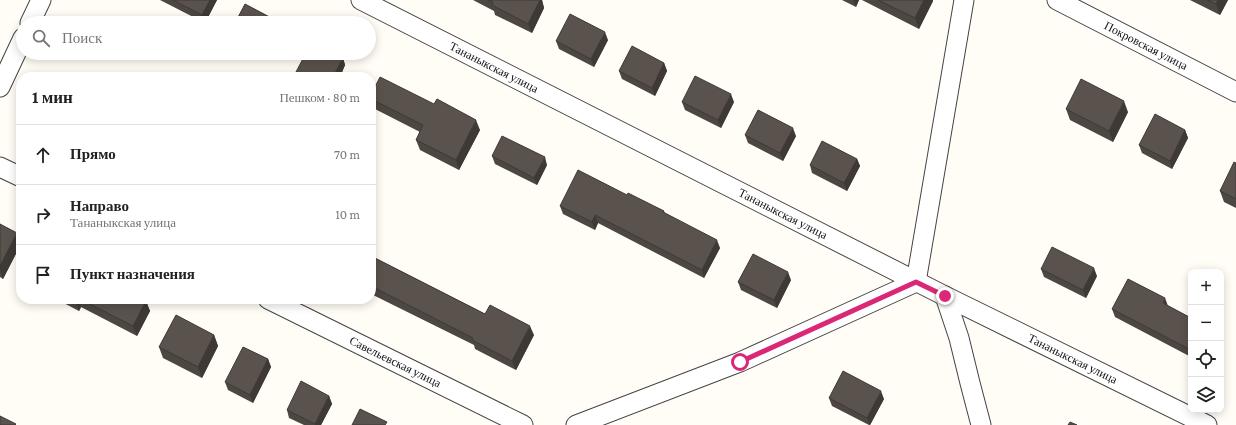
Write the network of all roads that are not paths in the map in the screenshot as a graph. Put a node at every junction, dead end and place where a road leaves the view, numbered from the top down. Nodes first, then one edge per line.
1 (41, 0) edge
2 (361, 0) edge
3 (964, 0) edge
4 (1056, 0) edge
5 (33, 16) edge
6 (16, 53) edge
7 (0, 87) edge
8 (1236, 92) edge
9 (0, 166) edge
10 (16, 174) edge
11 (916, 282) junction
12 (945, 296) junction
13 (278, 304) edge
14 (523, 425) edge
15 (576, 425) edge
16 (981, 425) edge
17 (1207, 425) edge

1 - 5 street
2 - 11 street, Тананыкская улица
3 - 11 street
4 - 8 street, Покровская улица
6 - 7 street
9 - 10 street
11 - 12 street, Тананыкская улица
11 - 15 street
12 - 16 street
12 - 17 street, Тананыкская улица
13 - 14 street, Савельевская улица

